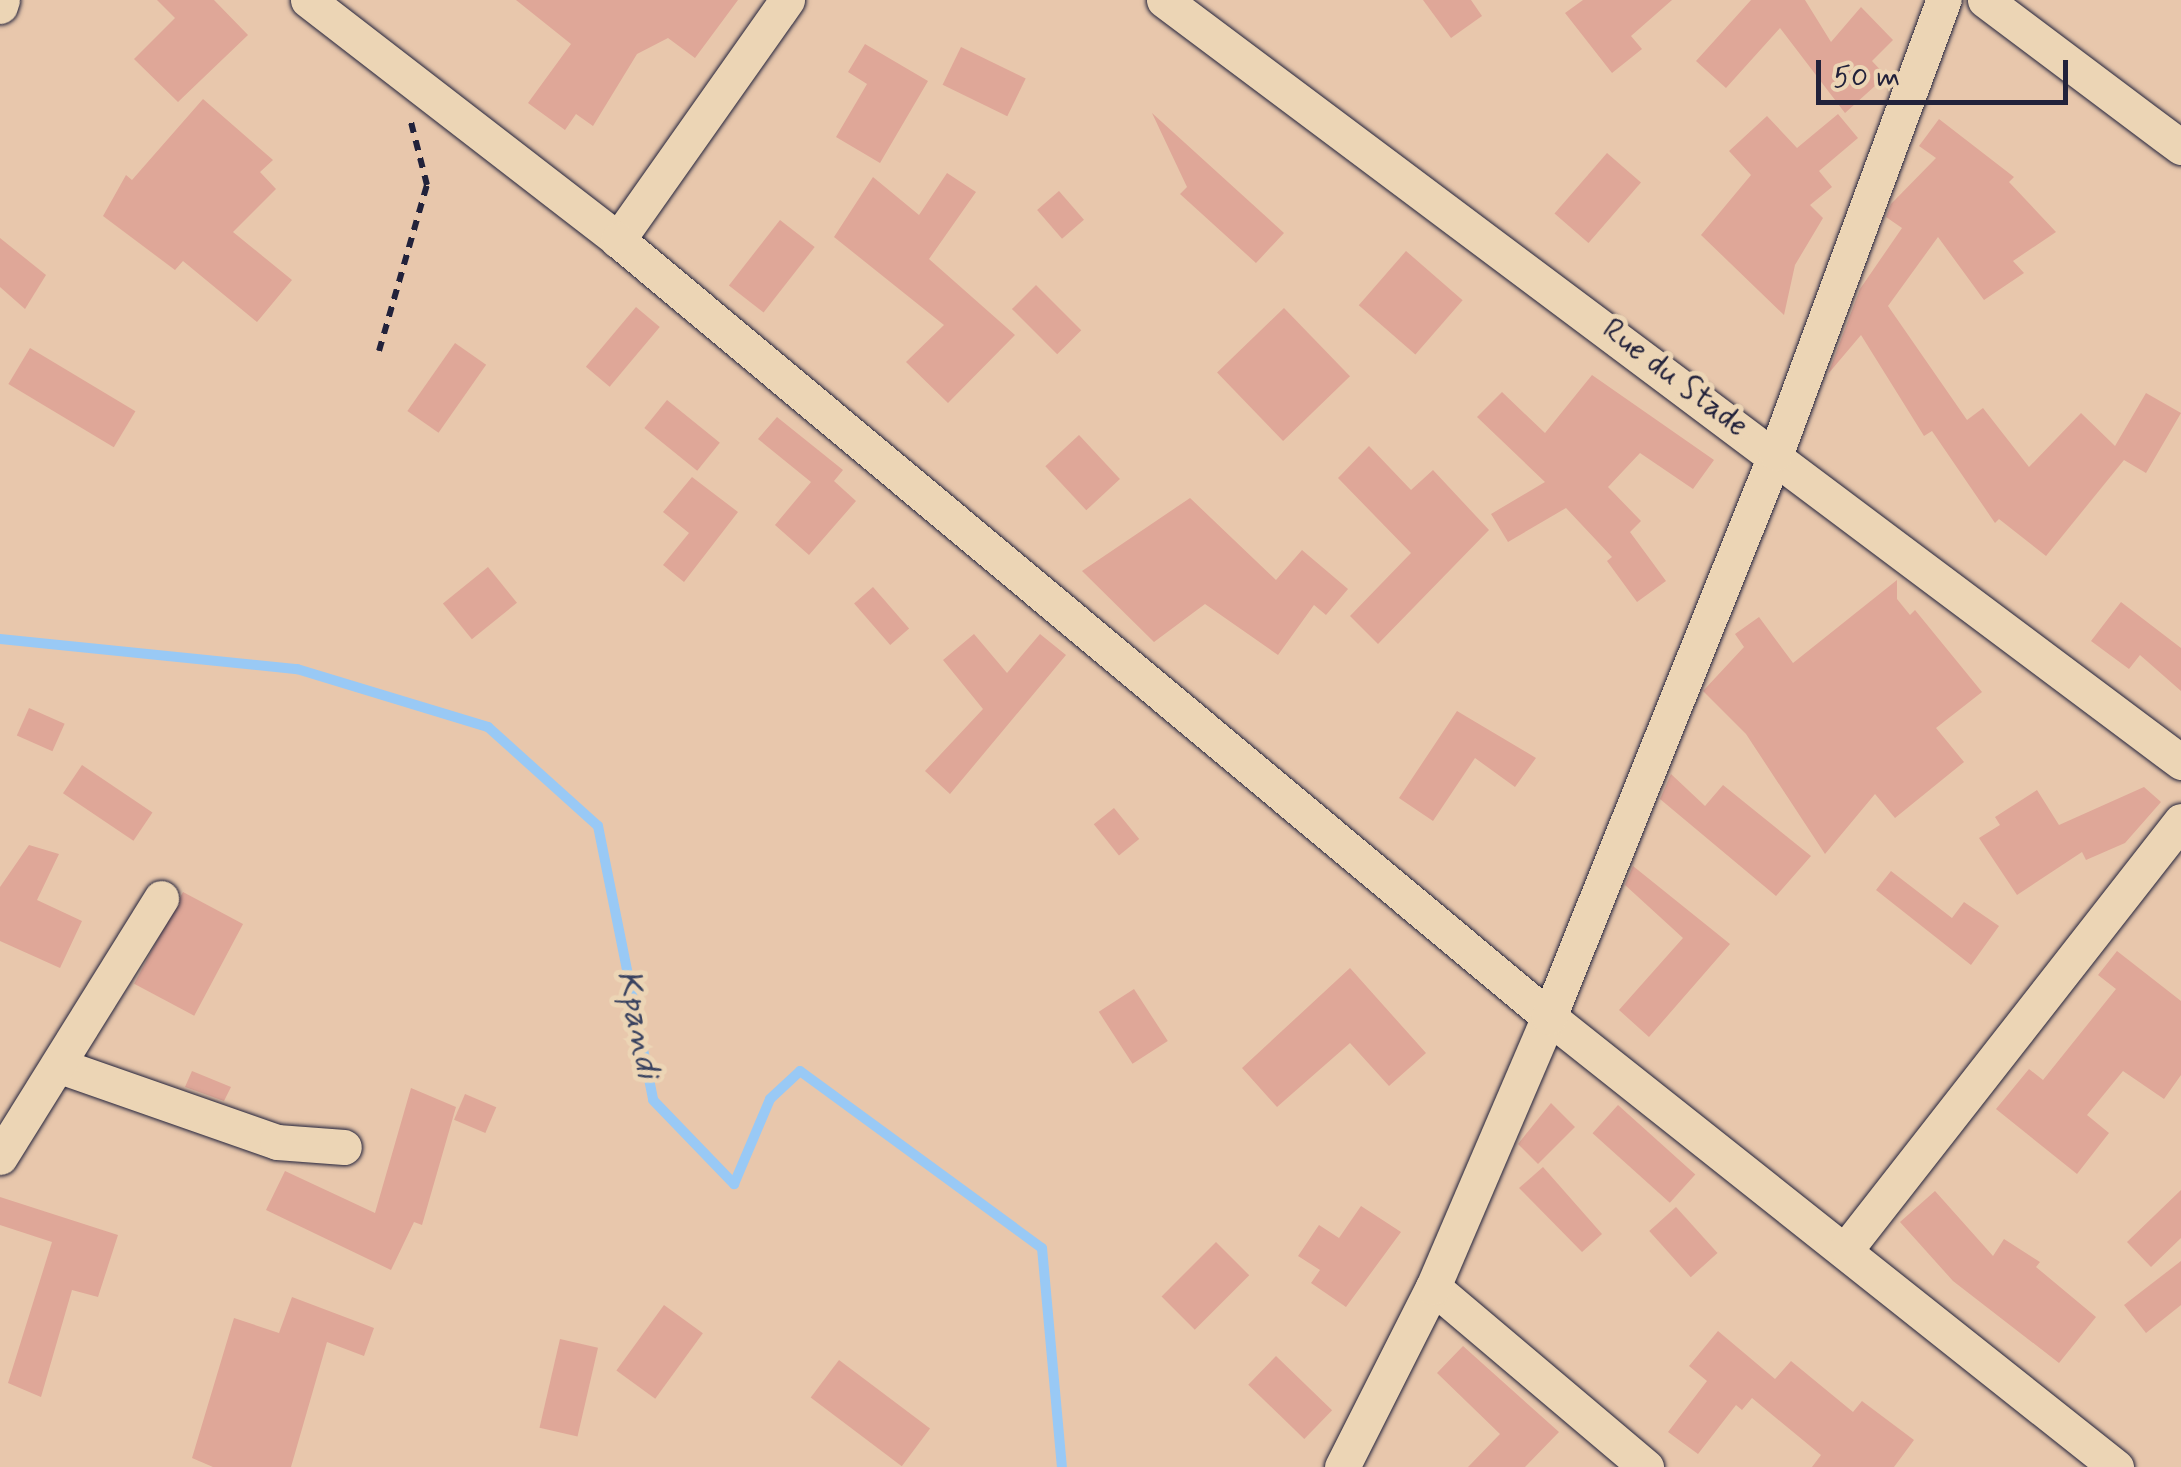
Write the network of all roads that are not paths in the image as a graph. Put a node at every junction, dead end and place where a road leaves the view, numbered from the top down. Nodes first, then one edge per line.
1 (308, 0) edge
2 (786, 0) edge
3 (1164, 0) edge
4 (1944, 0) edge
5 (1985, 0) edge
6 (2181, 147) edge
7 (618, 240) junction
8 (1776, 453) junction
9 (2181, 762) edge
10 (2181, 821) edge
11 (161, 898) dead end
12 (1550, 1017) junction
13 (60, 1066) junction
14 (344, 1147) dead end
15 (0, 1157) edge
16 (1847, 1248) junction
17 (1433, 1287) junction
18 (1342, 1467) edge
19 (1646, 1467) edge
20 (2116, 1467) edge

1 - 7 street
2 - 7 street
3 - 8 street, Rue du Stade
4 - 8 street
5 - 6 street
7 - 12 street
8 - 9 street, Rue du Stade
8 - 12 street
10 - 16 street
11 - 13 street
12 - 16 street
12 - 17 street
13 - 14 street
13 - 15 street
16 - 20 street
17 - 18 street
17 - 19 street

